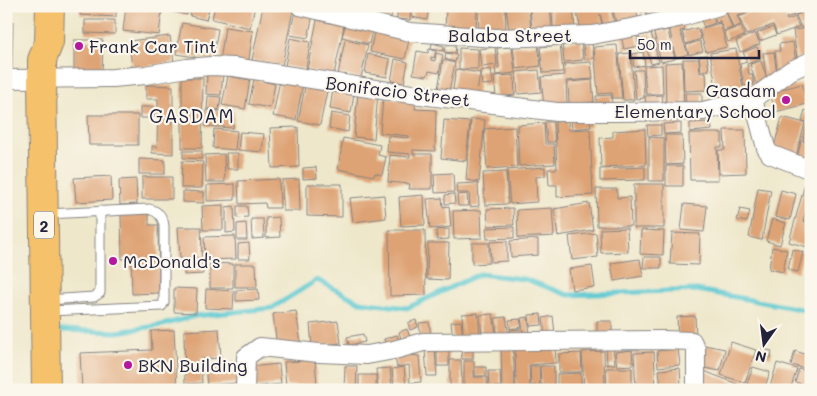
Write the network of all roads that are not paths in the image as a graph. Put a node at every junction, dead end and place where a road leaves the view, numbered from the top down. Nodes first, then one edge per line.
1 (35, 6) edge
2 (50, 6) edge
3 (300, 6) edge
4 (718, 6) edge
5 (811, 61) edge
6 (42, 69) junction
7 (6, 79) edge
8 (753, 99) junction
9 (811, 170) edge
10 (100, 211) junction
11 (44, 214) junction
12 (45, 305) junction
13 (46, 390) edge
14 (245, 390) edge
15 (696, 390) edge

1 - 6 highway, 2
2 - 6 highway, 2
3 - 4 street, Balaba Street
5 - 8 street
6 - 7 street, Bonifacio Street
6 - 8 street, Bonifacio Street
6 - 11 highway, 2
8 - 9 street
10 - 11 lane
10 - 12 lane
10 - 12 lane
11 - 12 highway, 2
12 - 13 highway, 2
14 - 15 street

